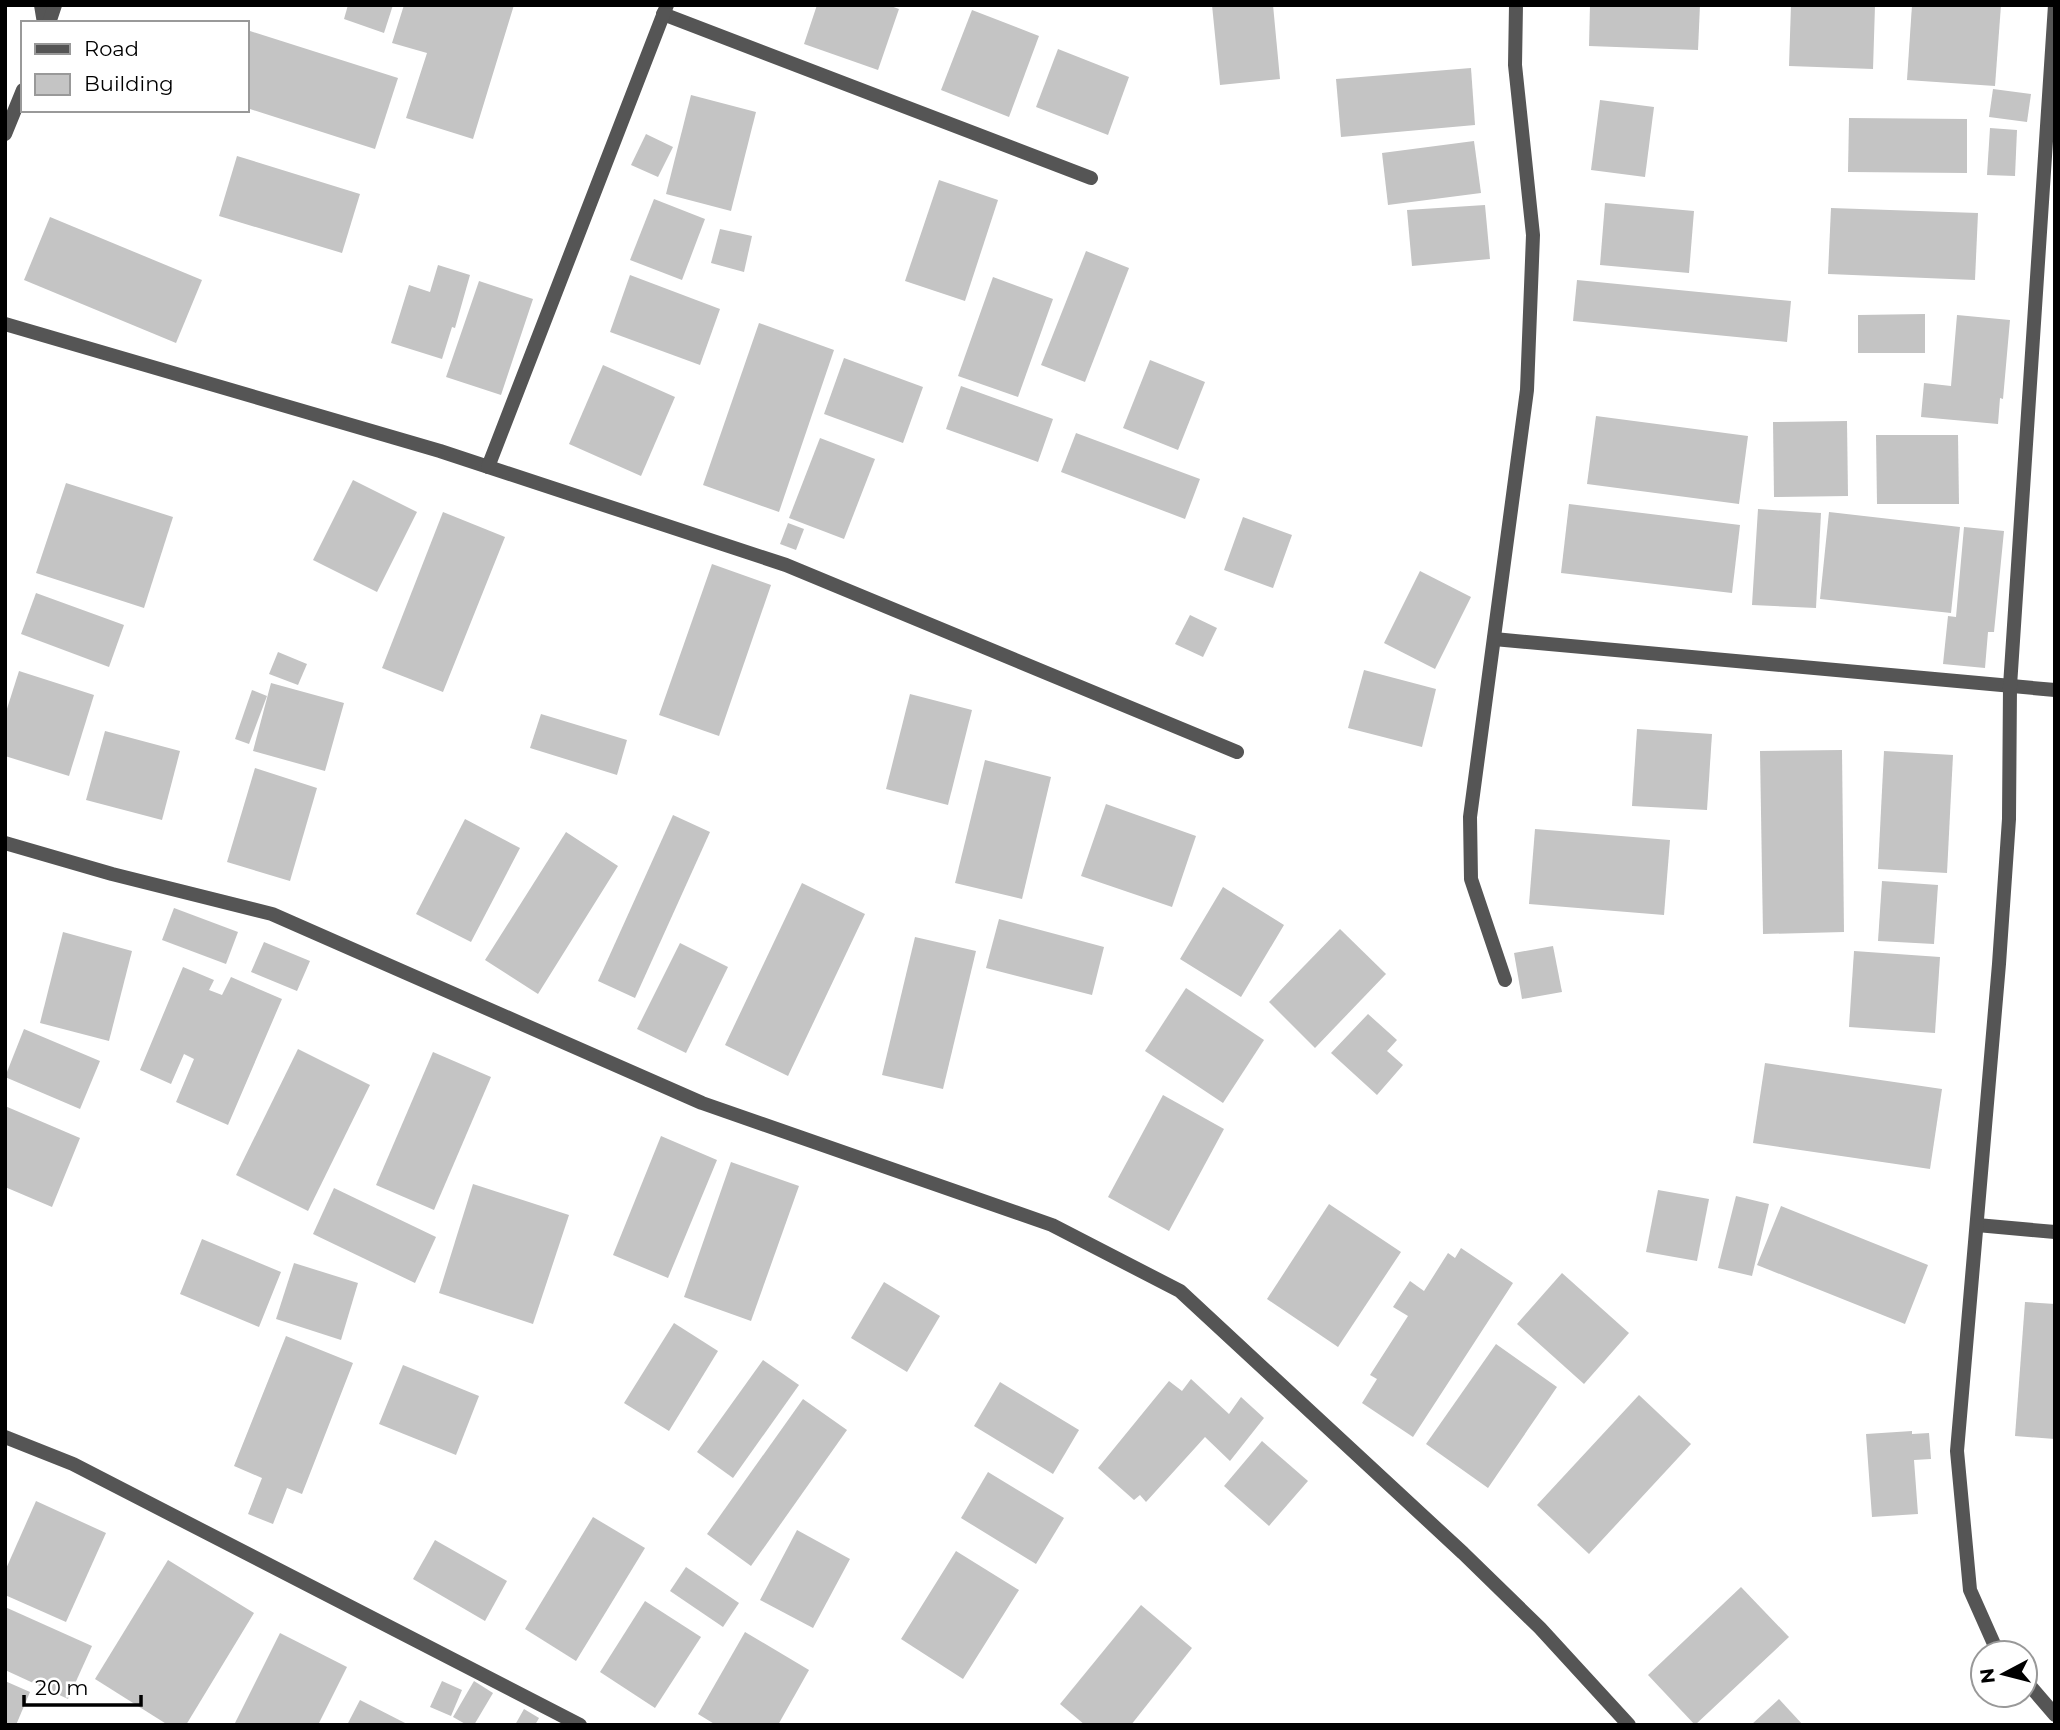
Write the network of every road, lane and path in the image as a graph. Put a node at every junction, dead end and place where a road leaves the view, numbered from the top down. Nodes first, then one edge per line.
1 (55, 5) edge
2 (1516, 5) edge
3 (2055, 5) edge
4 (665, 10) edge
5 (47, 21) edge
6 (21, 95) edge
7 (5, 134) edge
8 (2049, 141) edge
9 (1091, 178) dead end
10 (5, 324) edge
11 (488, 467) junction
12 (1494, 639) junction
13 (2010, 686) junction
14 (2055, 690) edge
15 (1237, 752) dead end
16 (5, 843) edge
17 (1505, 981) dead end
18 (1977, 1225) junction
19 (2055, 1232) edge
20 (5, 1437) edge
21 (1992, 1639) edge
22 (2039, 1696) edge
23 (2055, 1715) edge
24 (580, 1725) edge
25 (1629, 1725) edge

1 - 5 street
2 - 12 street
3 - 8 street
4 - 9 street
4 - 11 street
6 - 7 street
8 - 13 street
10 - 11 street
11 - 15 street
12 - 13 street
12 - 17 street
13 - 14 street
13 - 18 street
16 - 25 street
18 - 19 street
18 - 21 street
20 - 24 street
22 - 23 street

